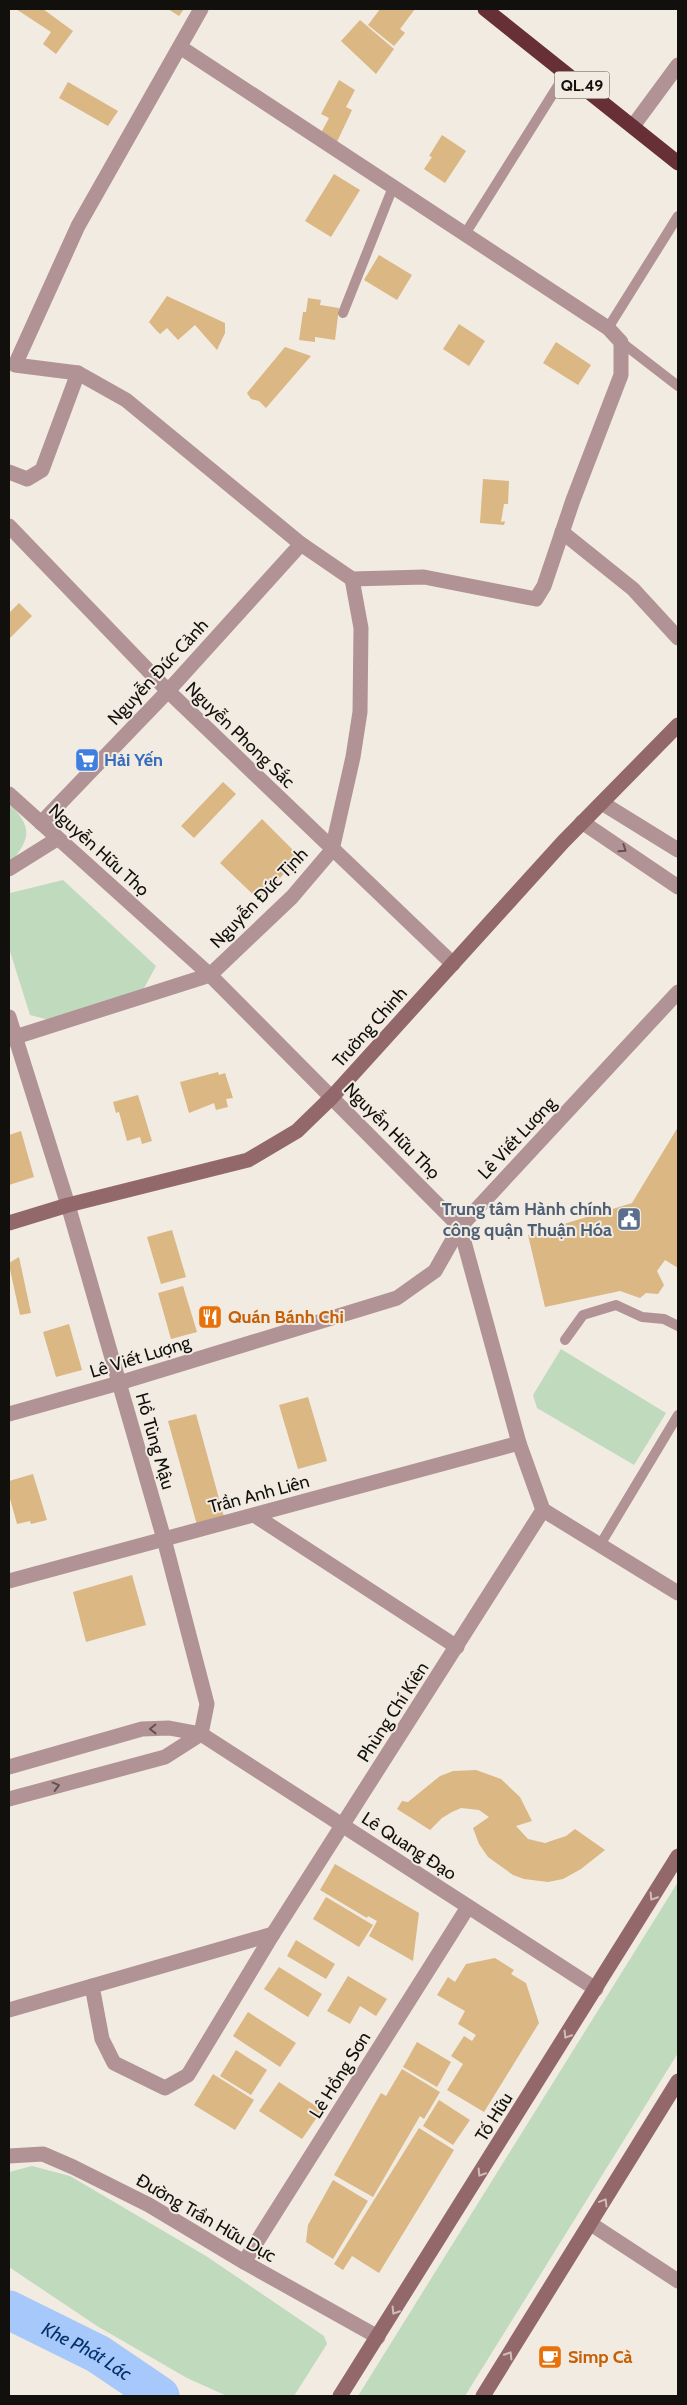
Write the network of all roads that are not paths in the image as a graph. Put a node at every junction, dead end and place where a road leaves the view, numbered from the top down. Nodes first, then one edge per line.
1 (201, 9) edge
2 (485, 9) edge
3 (180, 47) junction
4 (678, 65) edge
5 (566, 73) junction
6 (633, 126) junction
7 (678, 163) edge
8 (393, 186) junction
9 (678, 216) edge
10 (466, 234) junction
11 (343, 313) dead end
12 (608, 328) junction
13 (621, 342) junction
14 (78, 373) junction
15 (678, 386) edge
16 (9, 472) edge
17 (9, 526) edge
18 (562, 532) junction
19 (301, 544) junction
20 (352, 578) junction
21 (678, 638) edge
22 (168, 691) junction
23 (678, 725) edge
24 (9, 794) edge
25 (602, 803) junction
26 (582, 822) junction
27 (40, 823) junction
28 (57, 839) junction
29 (332, 850) junction
30 (678, 850) edge
31 (9, 869) edge
32 (678, 887) edge
33 (453, 964) junction
34 (210, 975) junction
35 (678, 992) edge
36 (9, 1017) edge
37 (12, 1038) edge
38 (332, 1097) junction
39 (68, 1205) junction
40 (9, 1223) edge
41 (460, 1227) junction
42 (678, 1326) edge
43 (565, 1340) dead end
44 (119, 1383) junction
45 (9, 1414) edge
46 (678, 1415) edge
47 (520, 1443) junction
48 (543, 1510) junction
49 (254, 1515) junction
50 (164, 1539) junction
51 (600, 1545) junction
52 (9, 1581) edge
53 (678, 1593) edge
54 (458, 1647) junction
55 (201, 1734) junction
56 (9, 1767) edge
57 (9, 1799) edge
58 (343, 1825) junction
59 (678, 1856) edge
60 (468, 1907) junction
61 (273, 1934) junction
62 (92, 1986) junction
63 (596, 1989) junction
64 (9, 2010) edge
65 (678, 2081) edge
66 (10, 2152) edge
67 (591, 2224) junction
68 (244, 2262) junction
69 (678, 2281) edge
70 (378, 2337) junction
71 (340, 2396) edge
72 (483, 2396) edge

1 - 3 street
2 - 5 highway, QL.49
3 - 8 street
3 - 14 street
4 - 6 street
5 - 6 highway, QL.49
5 - 10 lane
6 - 7 highway, QL.49
8 - 10 street
8 - 11 lane
9 - 12 lane
10 - 12 street
12 - 13 street
13 - 15 lane
13 - 18 street
14 - 16 street
14 - 19 street
17 - 22 street, Nguyễn Phong Sắc
18 - 20 street
18 - 21 street
19 - 20 street
19 - 22 street, Nguyễn Đức Cảnh
20 - 29 street, Nguyễn Đức Tịnh
22 - 27 street, Nguyễn Đức Cảnh
22 - 29 street, Nguyễn Phong Sắc
23 - 25 main road, Trường Chinh
24 - 27 street, Nguyễn Hữu Thọ
25 - 26 main road, Trường Chinh
25 - 30 street
26 -> 32 street
26 - 33 main road, Trường Chinh
27 - 28 street, Nguyễn Hữu Thọ
28 - 31 street
28 - 34 street, Nguyễn Hữu Thọ
29 - 33 street, Nguyễn Phong Sắc
29 - 34 street, Nguyễn Đức Tịnh
33 - 38 main road, Trường Chinh
34 - 37 street, Nguyễn Đức Tịnh
34 - 38 street, Nguyễn Hữu Thọ
35 - 41 street, Lê Viết Lượng
36 - 37 street, Hồ Tùng Mậu
37 - 39 street, Hồ Tùng Mậu
38 - 39 main road, Trường Chinh
38 - 41 street, Nguyễn Hữu Thọ
39 - 40 main road, Trường Chinh
39 - 44 street, Hồ Tùng Mậu
41 - 44 street, Lê Viết Lượng
41 - 47 street, Nguyễn Hữu Thọ
42 - 43 lane
44 - 45 street, Lê Viết Lượng
44 - 50 street, Hồ Tùng Mậu
46 - 51 lane
47 - 48 street, Nguyễn Hữu Thọ
47 - 49 street, Trần Anh Liên
48 - 51 street
48 - 54 street, Phùng Chí Kiên
49 - 50 street, Trần Anh Liên
49 - 54 street
50 - 52 street, Trần Anh Liên
50 - 55 street, Hồ Tùng Mậu
51 - 53 street
54 - 58 street, Phùng Chí Kiên
55 -> 56 street, Lê Quang Đạo
57 -> 55 street
55 - 58 street, Lê Quang Đạo
58 - 60 street, Lê Quang Đạo
58 - 61 street, Phùng Chí Kiên
59 -> 63 main road, Tố Hữu
60 - 63 street, Lê Quang Đạo
60 - 68 street, Lê Hồng Sơn
61 - 62 street
61 - 62 street, Phùng Chí Kiên
62 - 64 street
63 -> 70 main road, Tố Hữu
67 -> 65 main road
66 - 68 street, Đường Trần Hữu Dực
67 - 69 street
72 -> 67 main road
68 - 70 street, Đường Trần Hữu Dực
70 - 71 main road, Tố Hữu

